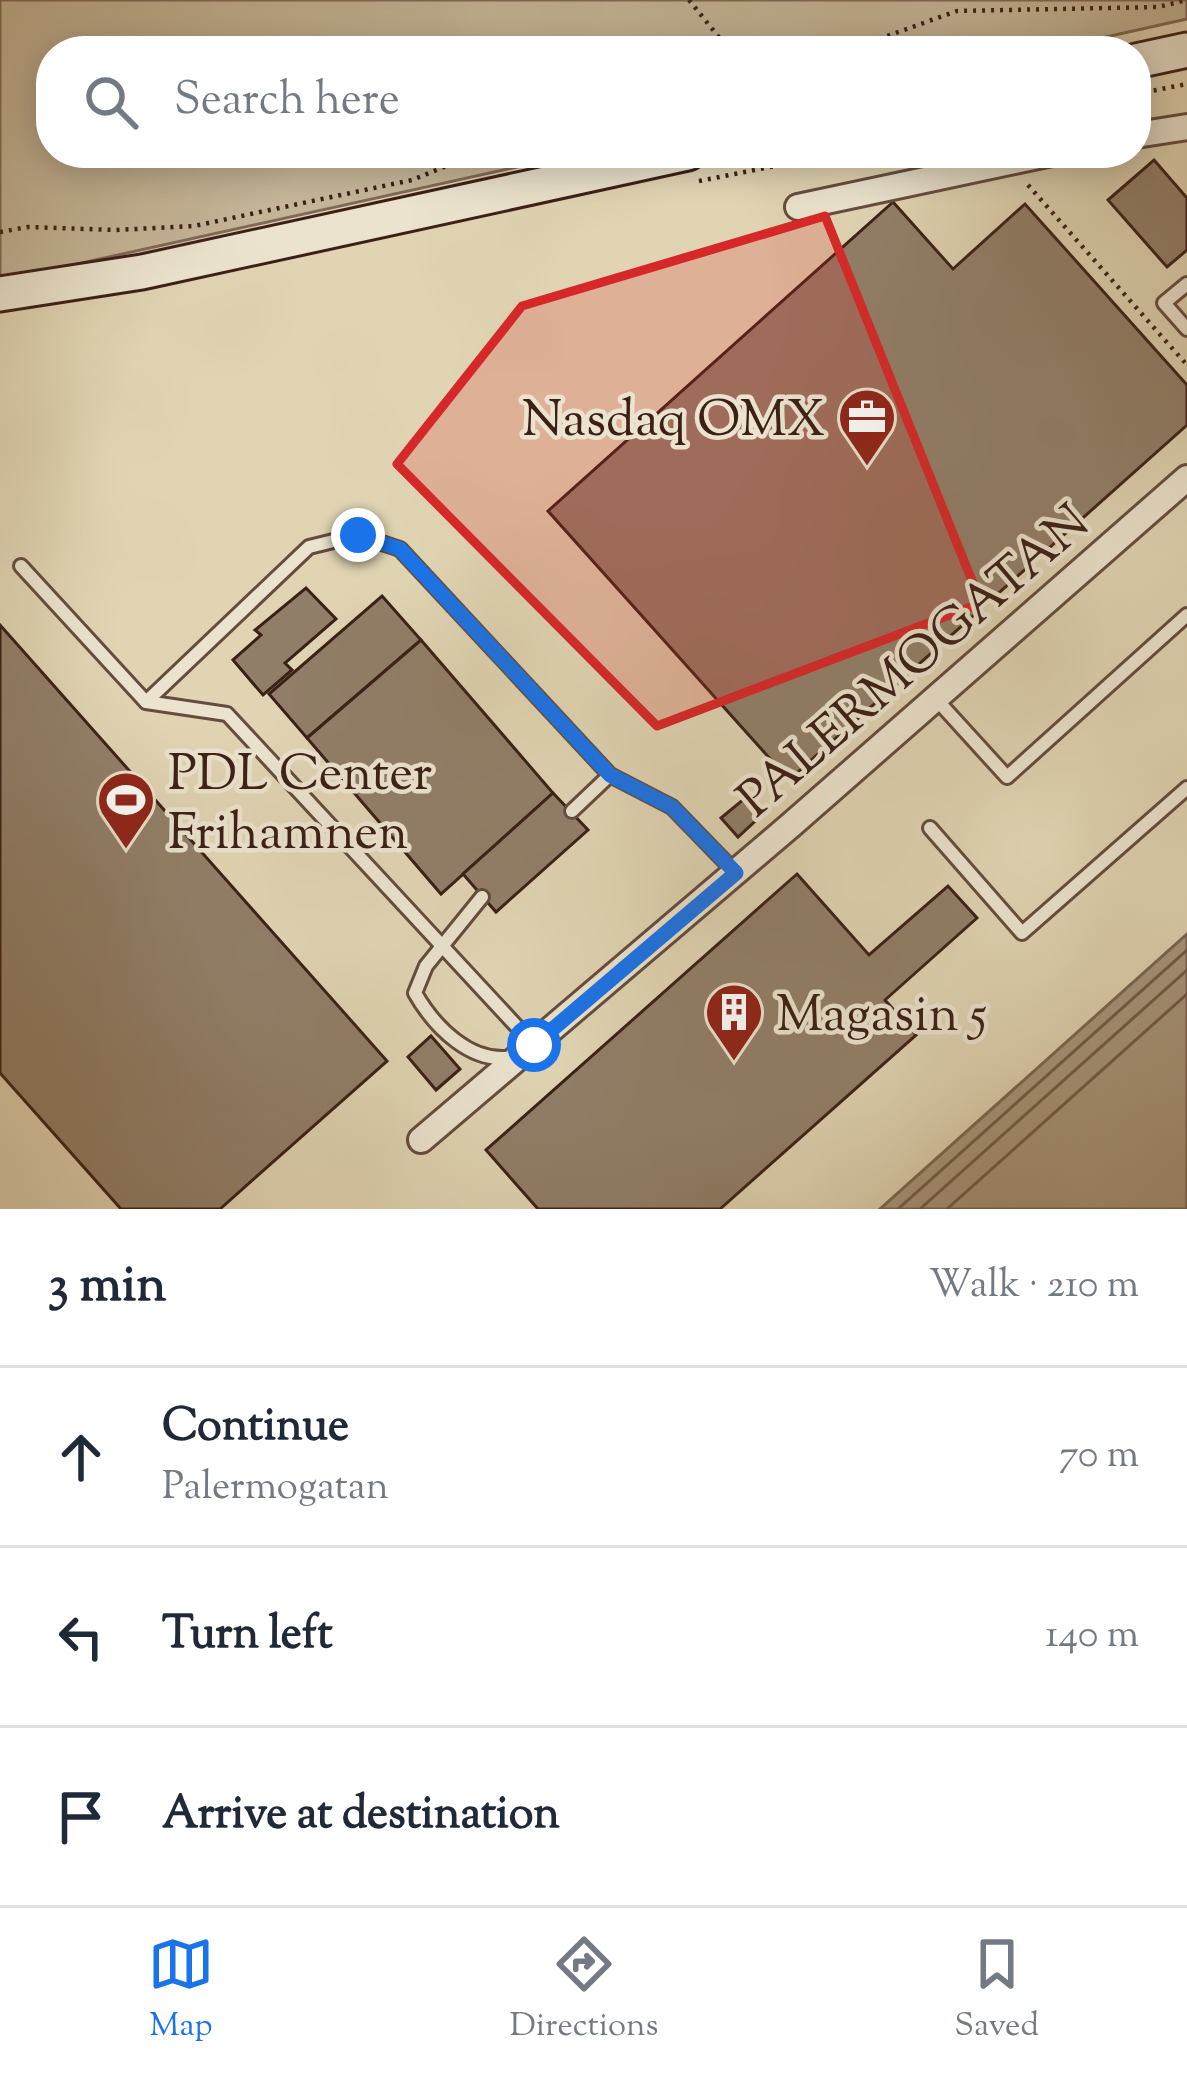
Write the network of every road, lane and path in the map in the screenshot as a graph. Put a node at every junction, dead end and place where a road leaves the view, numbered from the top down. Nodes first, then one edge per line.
1 (689, 0) edge
2 (1187, 0) edge
3 (718, 36) edge
4 (887, 36) edge
5 (1187, 50) edge
6 (1151, 58) edge
7 (1187, 84) edge
8 (1151, 91) edge
9 (1187, 127) edge
10 (1151, 133) edge
11 (441, 168) edge
12 (619, 168) edge
13 (985, 168) edge
14 (1013, 168) edge
15 (798, 207) dead end
16 (0, 232) edge
17 (1187, 284) edge
18 (0, 294) edge
19 (1187, 328) edge
20 (1187, 365) edge
21 (1187, 478) edge
22 (21, 566) dead end
23 (1187, 615) edge
24 (934, 698) junction
25 (146, 702) junction
26 (610, 775) junction
27 (1187, 788) edge
28 (572, 811) dead end
29 (930, 828) dead end
30 (736, 873) junction
31 (482, 897) dead end
32 (442, 946) junction
33 (528, 1050) junction
34 (421, 1140) dead end

1 - 3 path
2 - 4 path
5 - 6 street
7 - 8 path
9 - 10 street
11 - 16 path
12 - 18 street
13 - 15 street
14 - 20 path
17 - 19 lane
21 - 24 street, PALERMOGATAN
22 - 25 lane
23 - 24 lane
24 - 30 street, PALERMOGATAN
25 - 26 lane
25 - 32 lane
26 - 28 lane
26 - 30 lane
27 - 29 lane
30 - 33 street, PALERMOGATAN
31 - 32 lane
32 - 33 lane
32 - 33 lane
33 - 34 street, PALERMOGATAN

